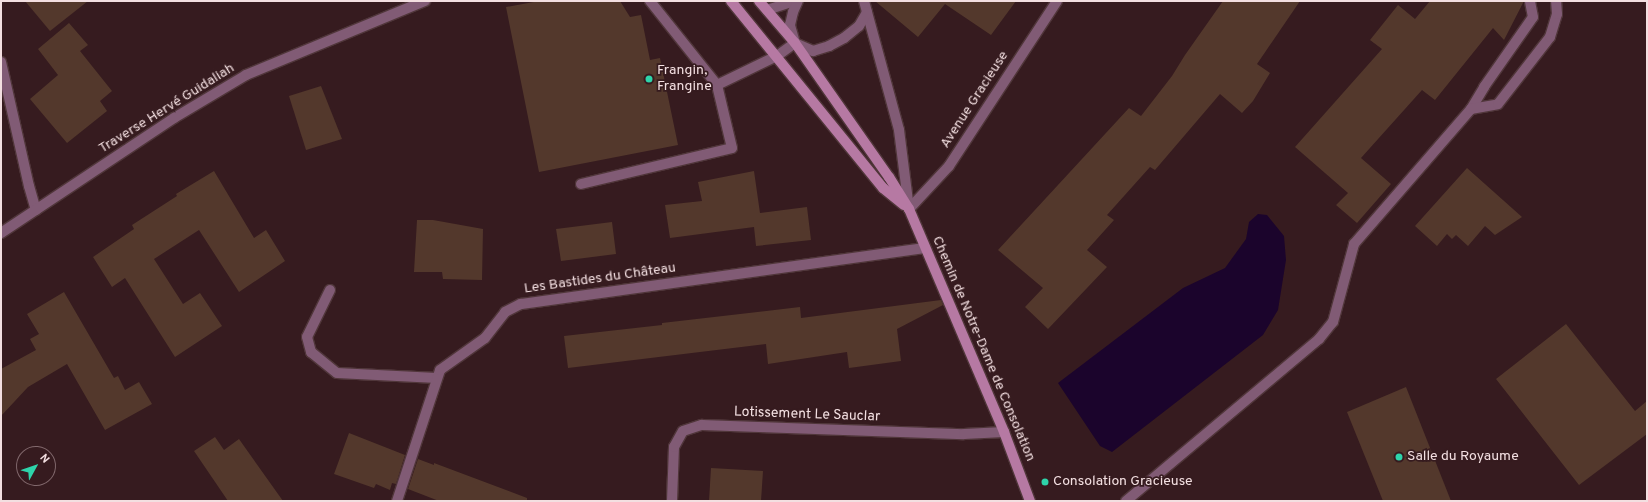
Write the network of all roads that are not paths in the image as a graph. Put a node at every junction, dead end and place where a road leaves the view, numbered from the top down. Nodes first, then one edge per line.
1 (425, 1) edge
2 (650, 1) edge
3 (731, 1) edge
4 (759, 1) edge
5 (794, 1) edge
6 (798, 1) edge
7 (864, 1) edge
8 (1057, 1) edge
9 (1530, 1) edge
10 (1556, 1) edge
11 (767, 10) junction
12 (866, 12) junction
13 (795, 43) junction
14 (777, 56) junction
15 (1, 62) edge
16 (717, 85) junction
17 (1471, 109) junction
18 (581, 184) dead end
19 (909, 208) junction
20 (36, 210) junction
21 (1, 232) edge
22 (926, 248) junction
23 (330, 290) dead end
24 (437, 378) junction
25 (1004, 432) junction
26 (397, 501) edge
27 (672, 501) edge
28 (1030, 501) edge
29 (1126, 501) edge

1 - 20 street, Traverse Hervé Guidaliah
2 - 16 street
3 - 14 street, Chemin de Notre-Dame de Consolation
4 - 11 street, Chemin de Notre-Dame de Consolation
5 - 11 street
6 - 13 street, Chemin de Notre-Dame de Consolation
7 - 12 street, Chemin de Notre-Dame de Consolation
8 - 19 street, Avenue Gracieuse
9 - 17 street
10 - 17 street
11 - 13 street, Chemin de Notre-Dame de Consolation
12 - 13 street, Chemin de Notre-Dame de Consolation
12 - 19 street, Chemin de Notre-Dame de Consolation
13 - 14 street
13 - 19 street, Chemin de Notre-Dame de Consolation
14 - 16 street
14 - 19 street, Chemin de Notre-Dame de Consolation
15 - 20 street
16 - 18 street
17 - 29 street
19 - 22 street, Chemin de Notre-Dame de Consolation
20 - 21 street, Traverse Hervé Guidaliah
22 - 24 street, Les Bastides du Château
22 - 25 street, Chemin de Notre-Dame de Consolation
23 - 24 street
24 - 26 street, Les Bastides du Château
25 - 27 street, Lotissement Le Sauclar
25 - 28 street, Chemin de Notre-Dame de Consolation

